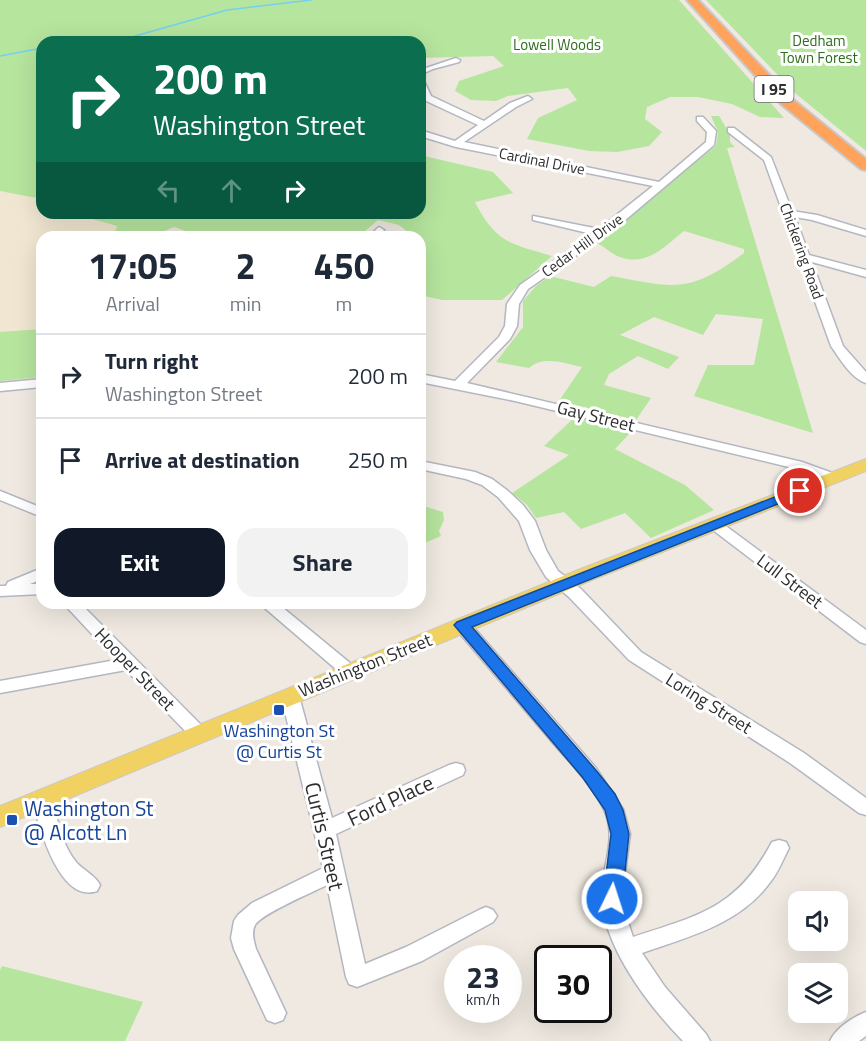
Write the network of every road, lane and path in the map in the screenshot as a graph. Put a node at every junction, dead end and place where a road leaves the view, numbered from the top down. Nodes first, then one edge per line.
1 (692, 0) edge
2 (456, 60) dead end
3 (426, 69) edge
4 (426, 94) edge
5 (528, 99) dead end
6 (700, 119) dead end
7 (484, 124) junction
8 (730, 130) dead end
9 (426, 135) edge
10 (456, 144) junction
11 (866, 166) edge
12 (661, 184) junction
13 (787, 213) junction
14 (537, 218) dead end
15 (602, 233) junction
16 (866, 233) edge
17 (805, 258) junction
18 (848, 269) junction
19 (810, 272) junction
20 (866, 274) edge
21 (426, 379) edge
22 (866, 379) edge
23 (36, 384) edge
24 (459, 385) junction
25 (0, 387) edge
26 (866, 465) edge
27 (426, 466) edge
28 (827, 480) junction
29 (0, 495) edge
30 (36, 510) edge
31 (714, 524) junction
32 (36, 576) edge
33 (564, 583) junction
34 (36, 589) edge
35 (3, 591) edge
36 (77, 609) edge
37 (274, 609) edge
38 (462, 625) junction
39 (862, 630) edge
40 (130, 663) junction
41 (350, 672) junction
42 (0, 687) edge
43 (290, 696) junction
44 (199, 734) junction
45 (456, 770) dead end
46 (42, 800) junction
47 (866, 808) edge
48 (0, 817) edge
49 (324, 830) junction
50 (779, 848) dead end
51 (334, 872) junction
52 (90, 885) dead end
53 (486, 916) dead end
54 (629, 948) junction
55 (275, 1013) dead end
56 (866, 1022) edge
57 (698, 1041) edge
58 (843, 1041) edge

1 - 11 highway, I 95
2 - 3 street
4 - 7 street
5 - 7 street
6 - 12 street, Cedar Hill Drive
7 - 10 street
8 - 13 street, Chickering Road
9 - 10 street, Cardinal Drive
10 - 12 street, Cardinal Drive
12 - 15 street, Cedar Hill Drive
13 - 16 street
13 - 17 street, Chickering Road
14 - 15 street
15 - 24 street, Cedar Hill Drive
17 - 18 street
17 - 19 street, Chickering Road
18 - 19 street
18 - 20 street
19 - 22 street, Chickering Road
21 - 24 street, Gay Street
23 - 25 street
24 - 28 street, Gay Street
26 - 28 main road, Washington Street
27 - 33 street, Loring Street
28 - 31 main road, Washington Street
29 - 30 street
31 - 33 main road, Washington Street
31 - 39 street, Lull Street
32 - 35 street
33 - 38 main road, Washington Street
33 - 47 street, Loring Street
34 - 35 street
36 - 40 street, Hooper Street
37 - 41 street
38 - 41 main road, Washington Street
38 - 54 street
40 - 42 street
40 - 44 street, Hooper Street
41 - 43 main road, Washington Street
43 - 44 main road, Washington Street
43 - 49 street, Curtis Street
44 - 46 main road, Washington Street
45 - 49 street, Ford Place
46 - 48 main road, Washington Street
46 - 52 street
49 - 51 street, Curtis Street
50 - 54 street
51 - 53 street, Curtis Street
51 - 55 street
54 - 57 street
56 - 58 street

